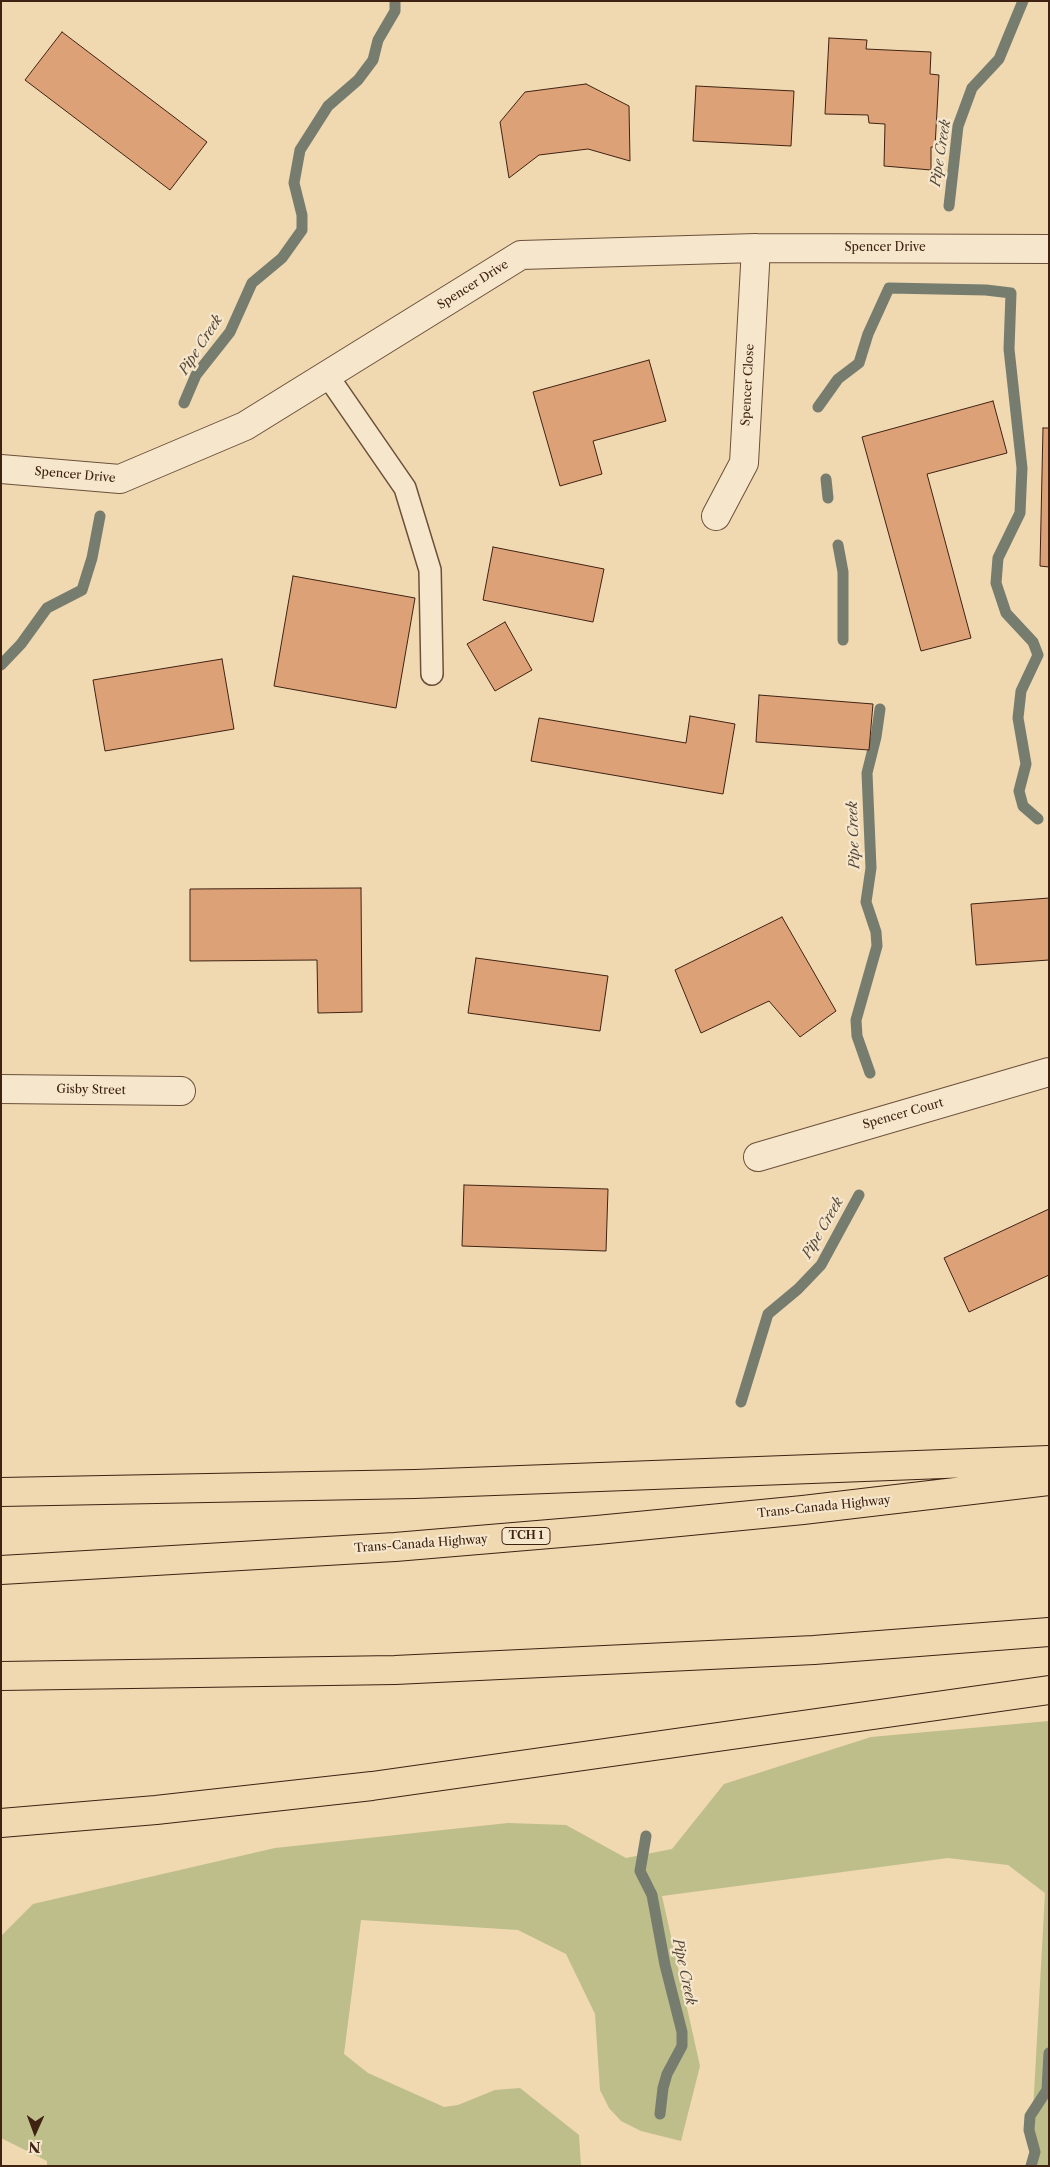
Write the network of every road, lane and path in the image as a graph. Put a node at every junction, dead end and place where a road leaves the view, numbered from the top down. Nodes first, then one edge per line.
1 (756, 248) junction
2 (1049, 249) edge
3 (328, 375) junction
4 (1, 469) edge
5 (716, 516) dead end
6 (432, 674) dead end
7 (1049, 1072) edge
8 (1, 1089) edge
9 (181, 1091) dead end
10 (758, 1157) dead end
11 (1049, 1460) edge
12 (1049, 1482) edge
13 (1, 1492) edge
14 (1, 1570) edge
15 (1049, 1632) edge
16 (1, 1676) edge
17 (1049, 1690) edge
18 (1, 1823) edge

1 - 2 street, Spencer Drive
1 - 3 street, Spencer Drive
1 - 5 street, Spencer Close
3 - 4 street, Spencer Drive
3 - 6 lane
7 - 10 street, Spencer Court
8 - 9 street, Gisby Street
11 - 13 highway
12 - 14 highway, Trans-Canada Highway / TCH 1
15 - 16 highway
17 - 18 highway

